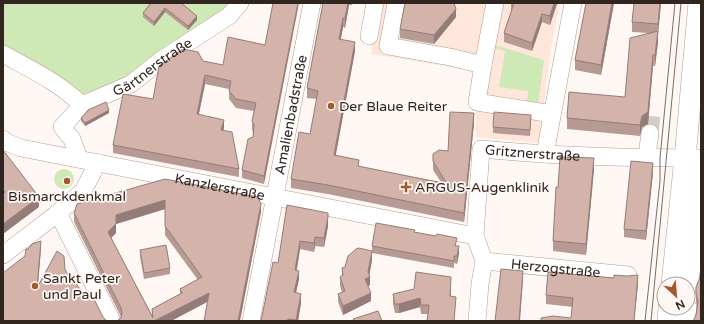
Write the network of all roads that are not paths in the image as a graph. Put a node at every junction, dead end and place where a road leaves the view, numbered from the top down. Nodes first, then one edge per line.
1 (240, 3) edge
2 (312, 3) edge
3 (375, 3) edge
4 (396, 3) edge
5 (495, 3) edge
6 (573, 3) edge
7 (699, 3) edge
8 (369, 36) dead end
9 (3, 54) edge
10 (483, 65) junction
11 (82, 105) junction
12 (552, 114) junction
13 (650, 133) tunnel mouth
14 (3, 139) edge
15 (545, 154) junction
16 (648, 157) junction
17 (79, 159) junction
18 (696, 159) edge
19 (96, 162) junction
20 (275, 198) junction
21 (58, 213) junction
22 (475, 236) junction
23 (3, 255) edge
24 (484, 261) junction
25 (628, 276) edge
26 (674, 276) edge
27 (689, 276) edge
28 (112, 321) edge
29 (251, 321) edge
30 (477, 321) edge

1 - 11 street, Gärtnerstraße
2 - 20 street, Amalienbadstraße
3 - 8 street
4 - 10 street
5 - 10 street
6 - 12 street
7 - 18 main road
9 - 11 street
10 - 12 street
11 - 17 street, Gärtnerstraße
12 - 15 street
13 - 16 street
14 - 17 street
15 - 16 street, Gritznerstraße
15 - 22 street, Gritznerstraße
16 - 18 street, Gritznerstraße
17 - 19 street
18 - 26 main road
18 - 27 main road
19 - 20 street, Kanzlerstraße
19 - 21 street
20 - 22 street, Kanzlerstraße
20 - 29 street, Amalienbadstraße
21 - 23 street
21 - 28 street
22 - 24 street, Gritznerstraße
24 - 25 street, Herzogstraße
24 - 30 street, Gritznerstraße

